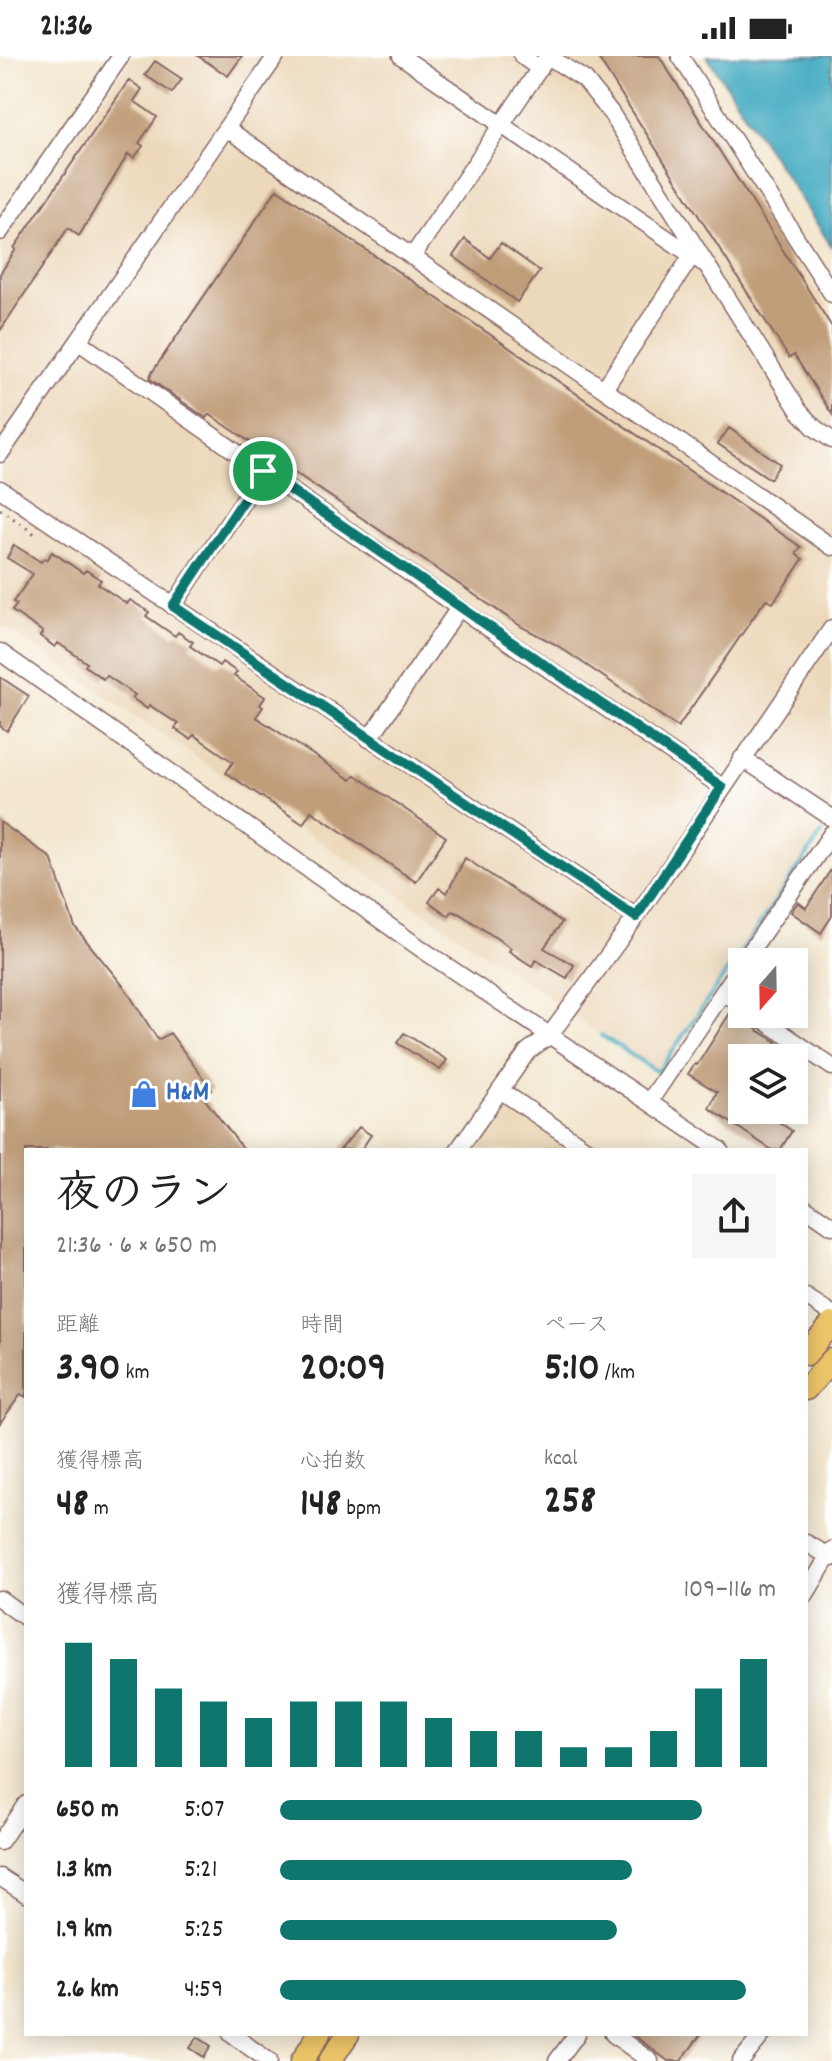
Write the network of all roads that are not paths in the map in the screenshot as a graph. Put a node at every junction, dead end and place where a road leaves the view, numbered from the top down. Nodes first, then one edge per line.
1 (121, 56) edge
2 (276, 56) edge
3 (401, 56) edge
4 (522, 56) edge
5 (680, 56) edge
6 (540, 69) junction
7 (501, 126) junction
8 (226, 128) junction
9 (0, 232) edge
10 (412, 257) junction
11 (691, 257) junction
12 (708, 265) junction
13 (832, 294) edge
14 (79, 342) junction
15 (604, 389) junction
16 (832, 440) edge
17 (0, 454) edge
18 (263, 471) junction
19 (0, 489) edge
20 (832, 547) edge
21 (173, 606) junction
22 (459, 608) junction
23 (832, 628) edge
24 (0, 652) edge
25 (369, 739) junction
26 (742, 758) junction
27 (722, 787) junction
28 (832, 818) edge
29 (832, 833) edge
30 (636, 917) junction
31 (753, 948) edge
32 (728, 985) edge
33 (723, 992) junction
34 (728, 995) edge
35 (775, 1028) edge
36 (550, 1035) junction
37 (832, 1067) edge
38 (500, 1090) junction
39 (649, 1102) junction
40 (459, 1148) edge
41 (585, 1148) edge
42 (717, 1148) edge
43 (808, 1209) edge
44 (832, 1226) edge
45 (808, 1298) edge
46 (832, 1314) edge
47 (832, 1324) edge
48 (808, 1352) edge
49 (832, 1360) edge
50 (808, 1387) edge
51 (808, 1544) edge
52 (831, 1555) edge
53 (808, 1591) edge
54 (0, 1599) edge
55 (24, 1617) edge
56 (24, 1807) edge
57 (0, 1842) edge
58 (0, 1877) edge
59 (24, 1893) edge
60 (234, 2036) edge
61 (318, 2036) edge
62 (347, 2036) edge
63 (576, 2036) edge
64 (616, 2036) edge
65 (761, 2036) edge
66 (269, 2061) edge
67 (302, 2061) edge
68 (330, 2061) edge
69 (557, 2061) edge
70 (650, 2061) edge
71 (741, 2061) edge

1 - 9 street
2 - 8 street
3 - 7 street
4 - 6 street
5 - 13 street
6 - 7 street
6 - 12 street
7 - 10 street
7 - 11 street
8 - 10 street
8 - 14 street
10 - 15 street
11 - 12 street
11 - 15 street
12 - 16 street
14 - 17 street
14 - 18 street
15 - 20 street
18 - 21 street
18 - 22 street
19 - 21 street
21 - 25 street
22 - 25 street
22 - 27 street
23 - 26 street
24 - 36 street
25 - 30 street
26 - 27 street
26 - 28 street
27 - 30 street
29 - 31 street
30 - 36 street
32 - 33 street
33 - 34 street
33 - 39 street
35 - 37 street
36 - 38 street
36 - 39 street
38 - 40 street
38 - 41 street
39 - 42 street
43 - 44 street
45 - 46 street
47 - 48 main road
49 - 50 main road
51 - 52 street
52 - 53 street
54 - 55 street
56 - 57 street
58 - 59 street
60 - 66 street
61 - 67 main road
62 - 68 main road
63 - 69 street
64 - 70 street
65 - 71 street

